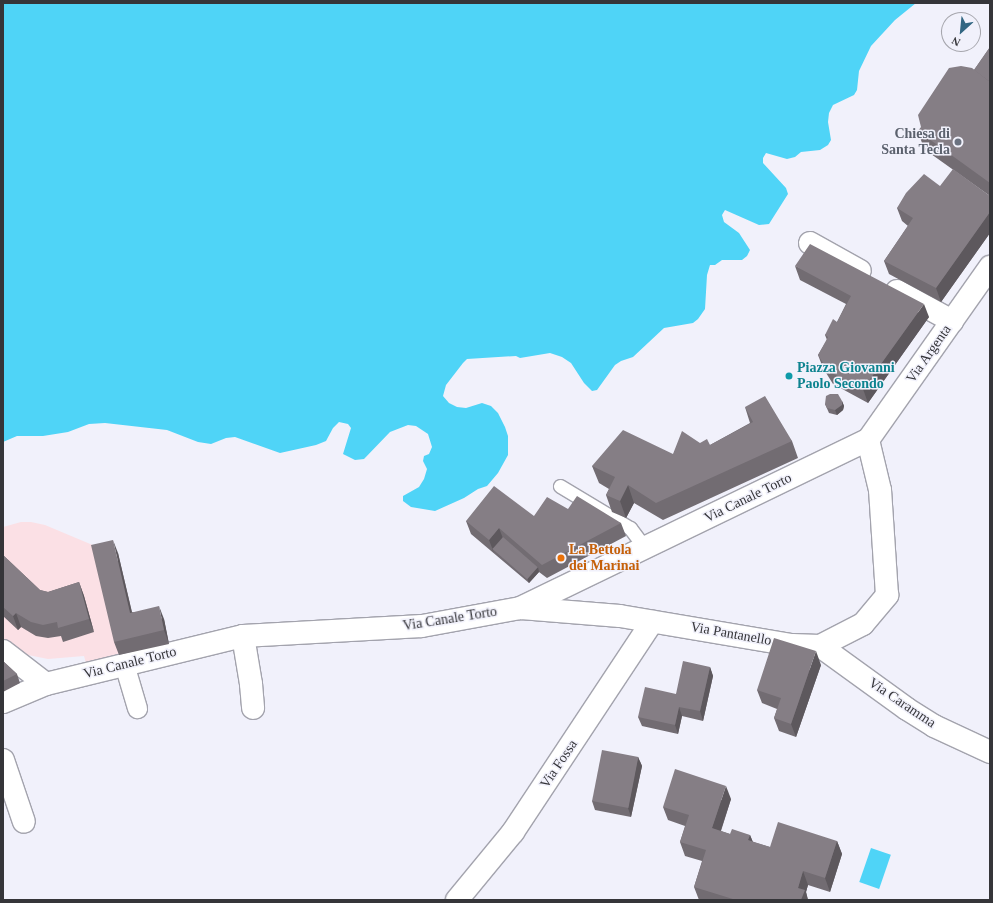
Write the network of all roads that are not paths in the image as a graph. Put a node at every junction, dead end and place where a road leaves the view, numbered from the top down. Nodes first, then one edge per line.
1 (810, 243) edge
2 (990, 268) edge
3 (952, 321) junction
4 (868, 440) junction
5 (560, 486) dead end
6 (645, 548) junction
7 (520, 608) junction
8 (652, 622) junction
9 (243, 636) junction
10 (820, 646) junction
11 (3, 651) edge
12 (124, 664) junction
13 (46, 684) junction
14 (3, 702) edge
15 (137, 708) dead end
16 (253, 708) dead end
17 (990, 752) edge
18 (3, 760) edge
19 (24, 822) dead end
20 (457, 900) edge

1 - 3 street
2 - 3 street, Via Argenta
3 - 4 street, Via Argenta
4 - 6 street, Via Canale Torto
4 - 10 street, Via Pantanello
5 - 6 lane
6 - 7 street, Via Canale Torto
7 - 8 street, Via Pantanello
7 - 9 street, Via Canale Torto
8 - 10 street, Via Pantanello
8 - 20 street, Via Fossa
9 - 12 street, Via Canale Torto
9 - 16 street
10 - 17 street, Via Caramma
11 - 13 street
12 - 13 street, Via Canale Torto
12 - 15 street
13 - 14 street, Via Canale Torto
18 - 19 street

